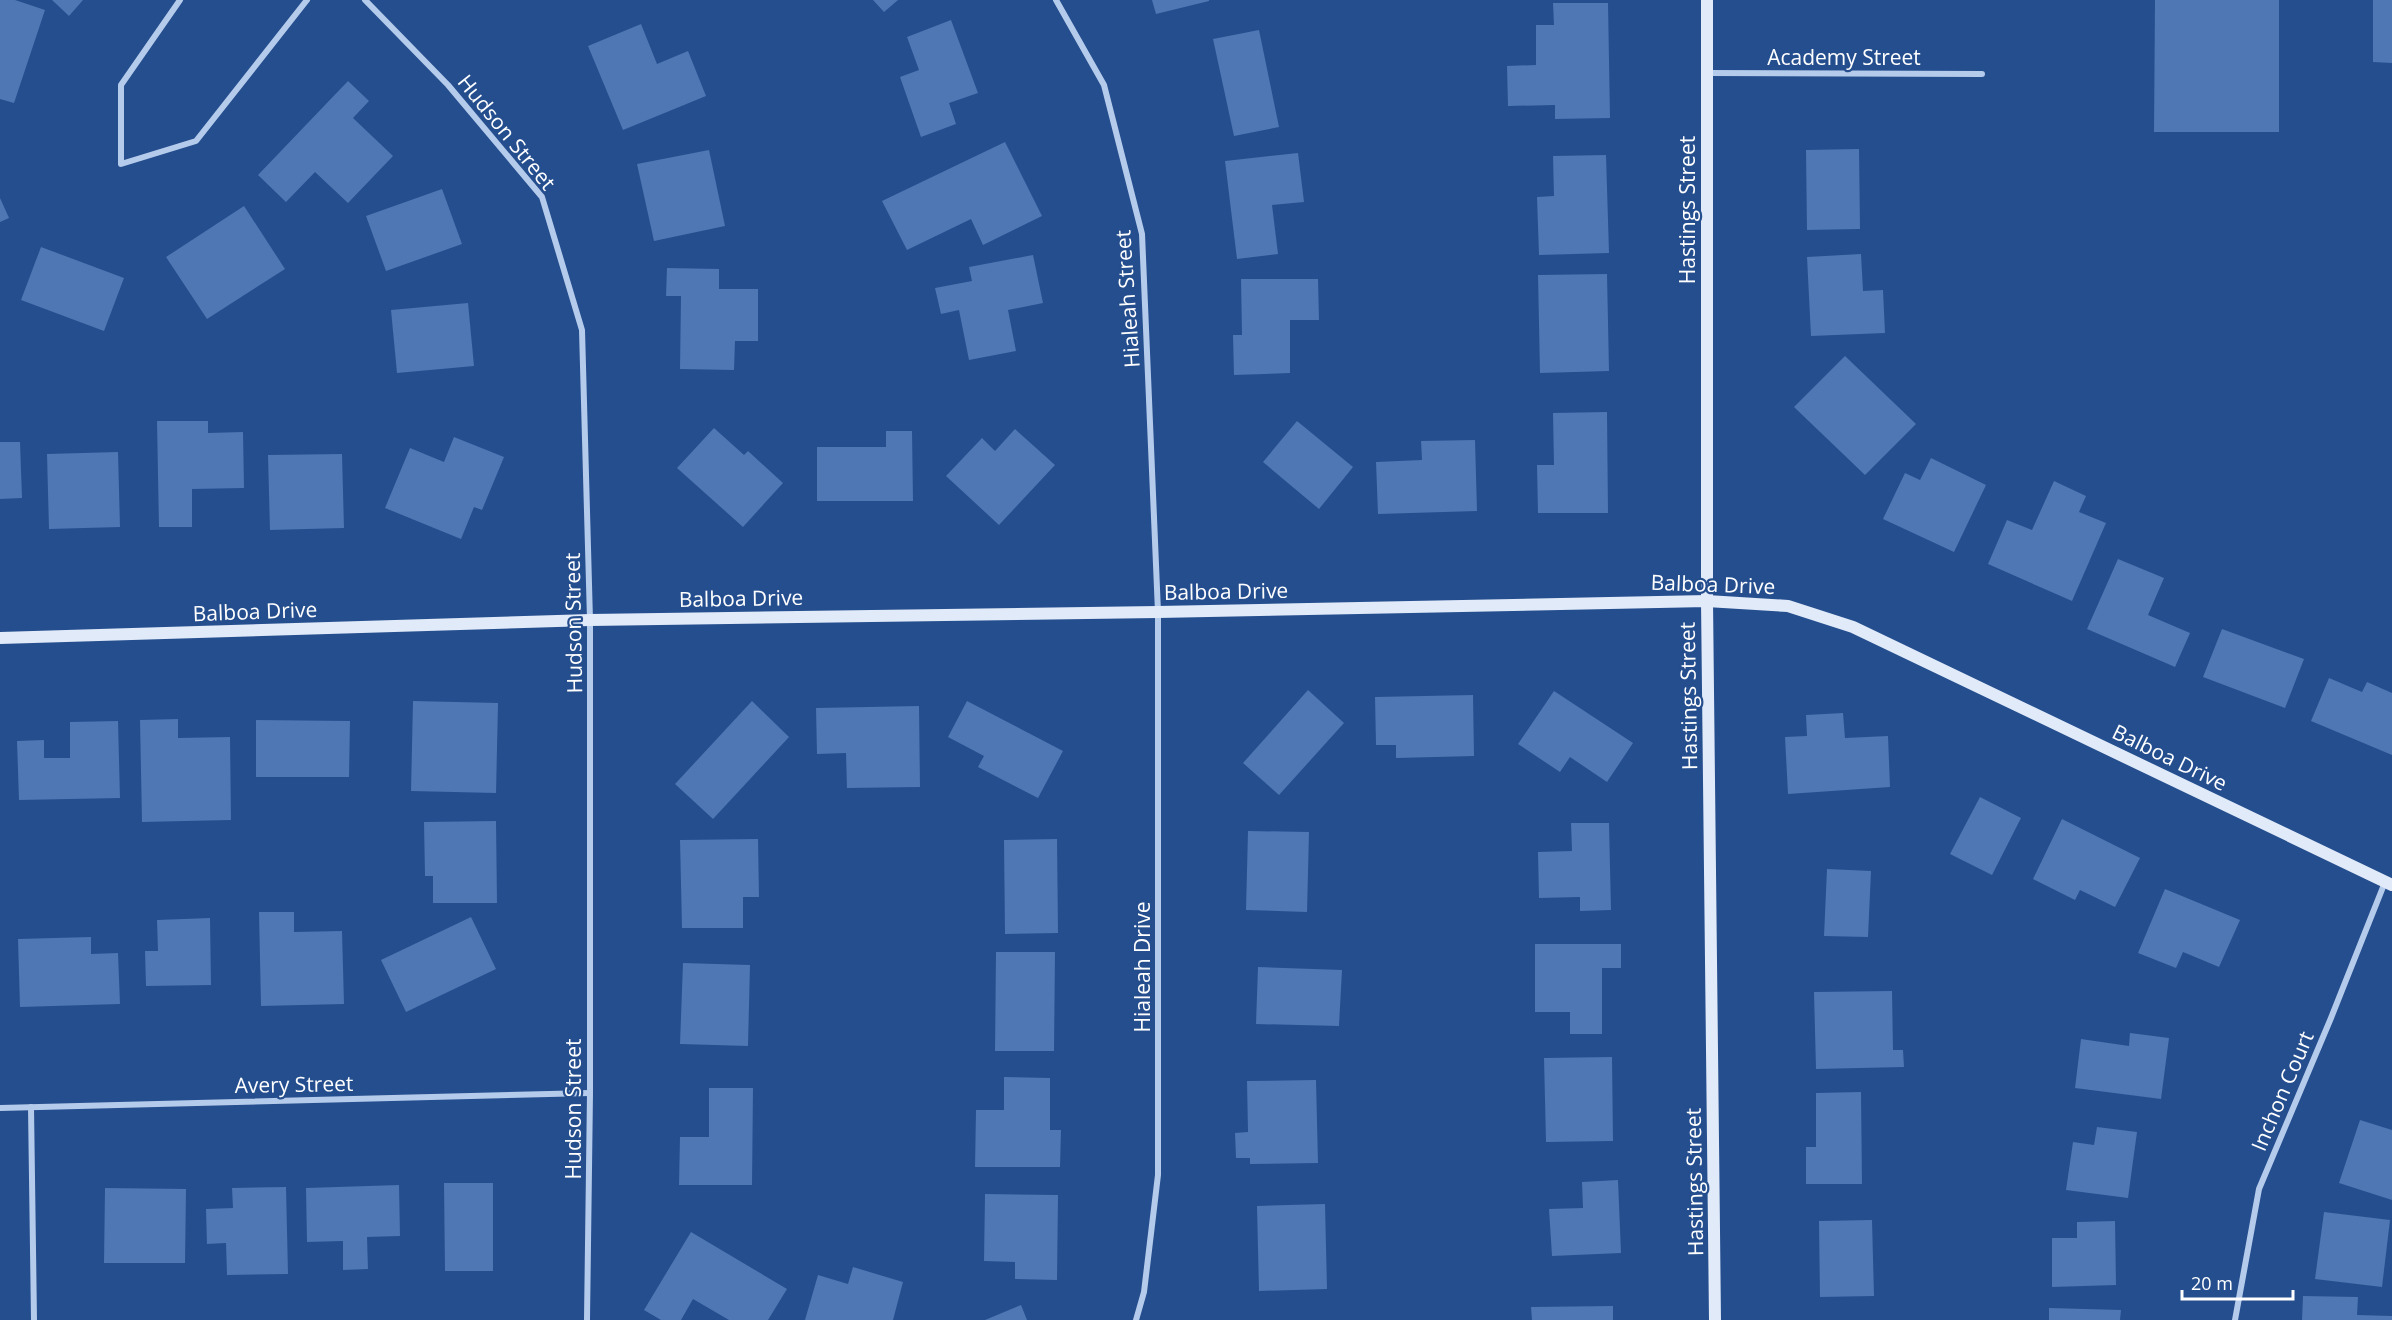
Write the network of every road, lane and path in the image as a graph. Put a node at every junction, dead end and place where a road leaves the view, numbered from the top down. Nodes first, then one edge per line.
1 (180, 0) edge
2 (307, 0) edge
3 (365, 0) edge
4 (1056, 0) edge
5 (1707, 0) edge
6 (1707, 73) junction
7 (1982, 74) dead end
8 (1707, 601) junction
9 (1158, 612) junction
10 (590, 620) junction
11 (0, 638) edge
12 (2388, 884) edge
13 (590, 1093) junction
14 (31, 1107) junction
15 (0, 1108) edge
16 (34, 1320) edge
17 (587, 1320) edge
18 (1136, 1320) edge
19 (1715, 1320) edge
20 (2235, 1320) edge

1 - 2 street
3 - 10 street, Hudson Street
4 - 9 street, Hialeah Street
5 - 6 street, Hastings Street
6 - 7 street, Academy Street
6 - 8 street, Hastings Street
8 - 9 street, Balboa Drive
8 - 12 street, Balboa Drive
8 - 19 street, Hastings Street
9 - 10 street, Balboa Drive
9 - 18 street, Hialeah Drive
10 - 11 street, Balboa Drive
10 - 13 street, Hudson Street
12 - 20 street, Inchon Court
13 - 14 street, Avery Street
13 - 17 street, Hudson Street
14 - 15 street, Avery Street
14 - 16 street

